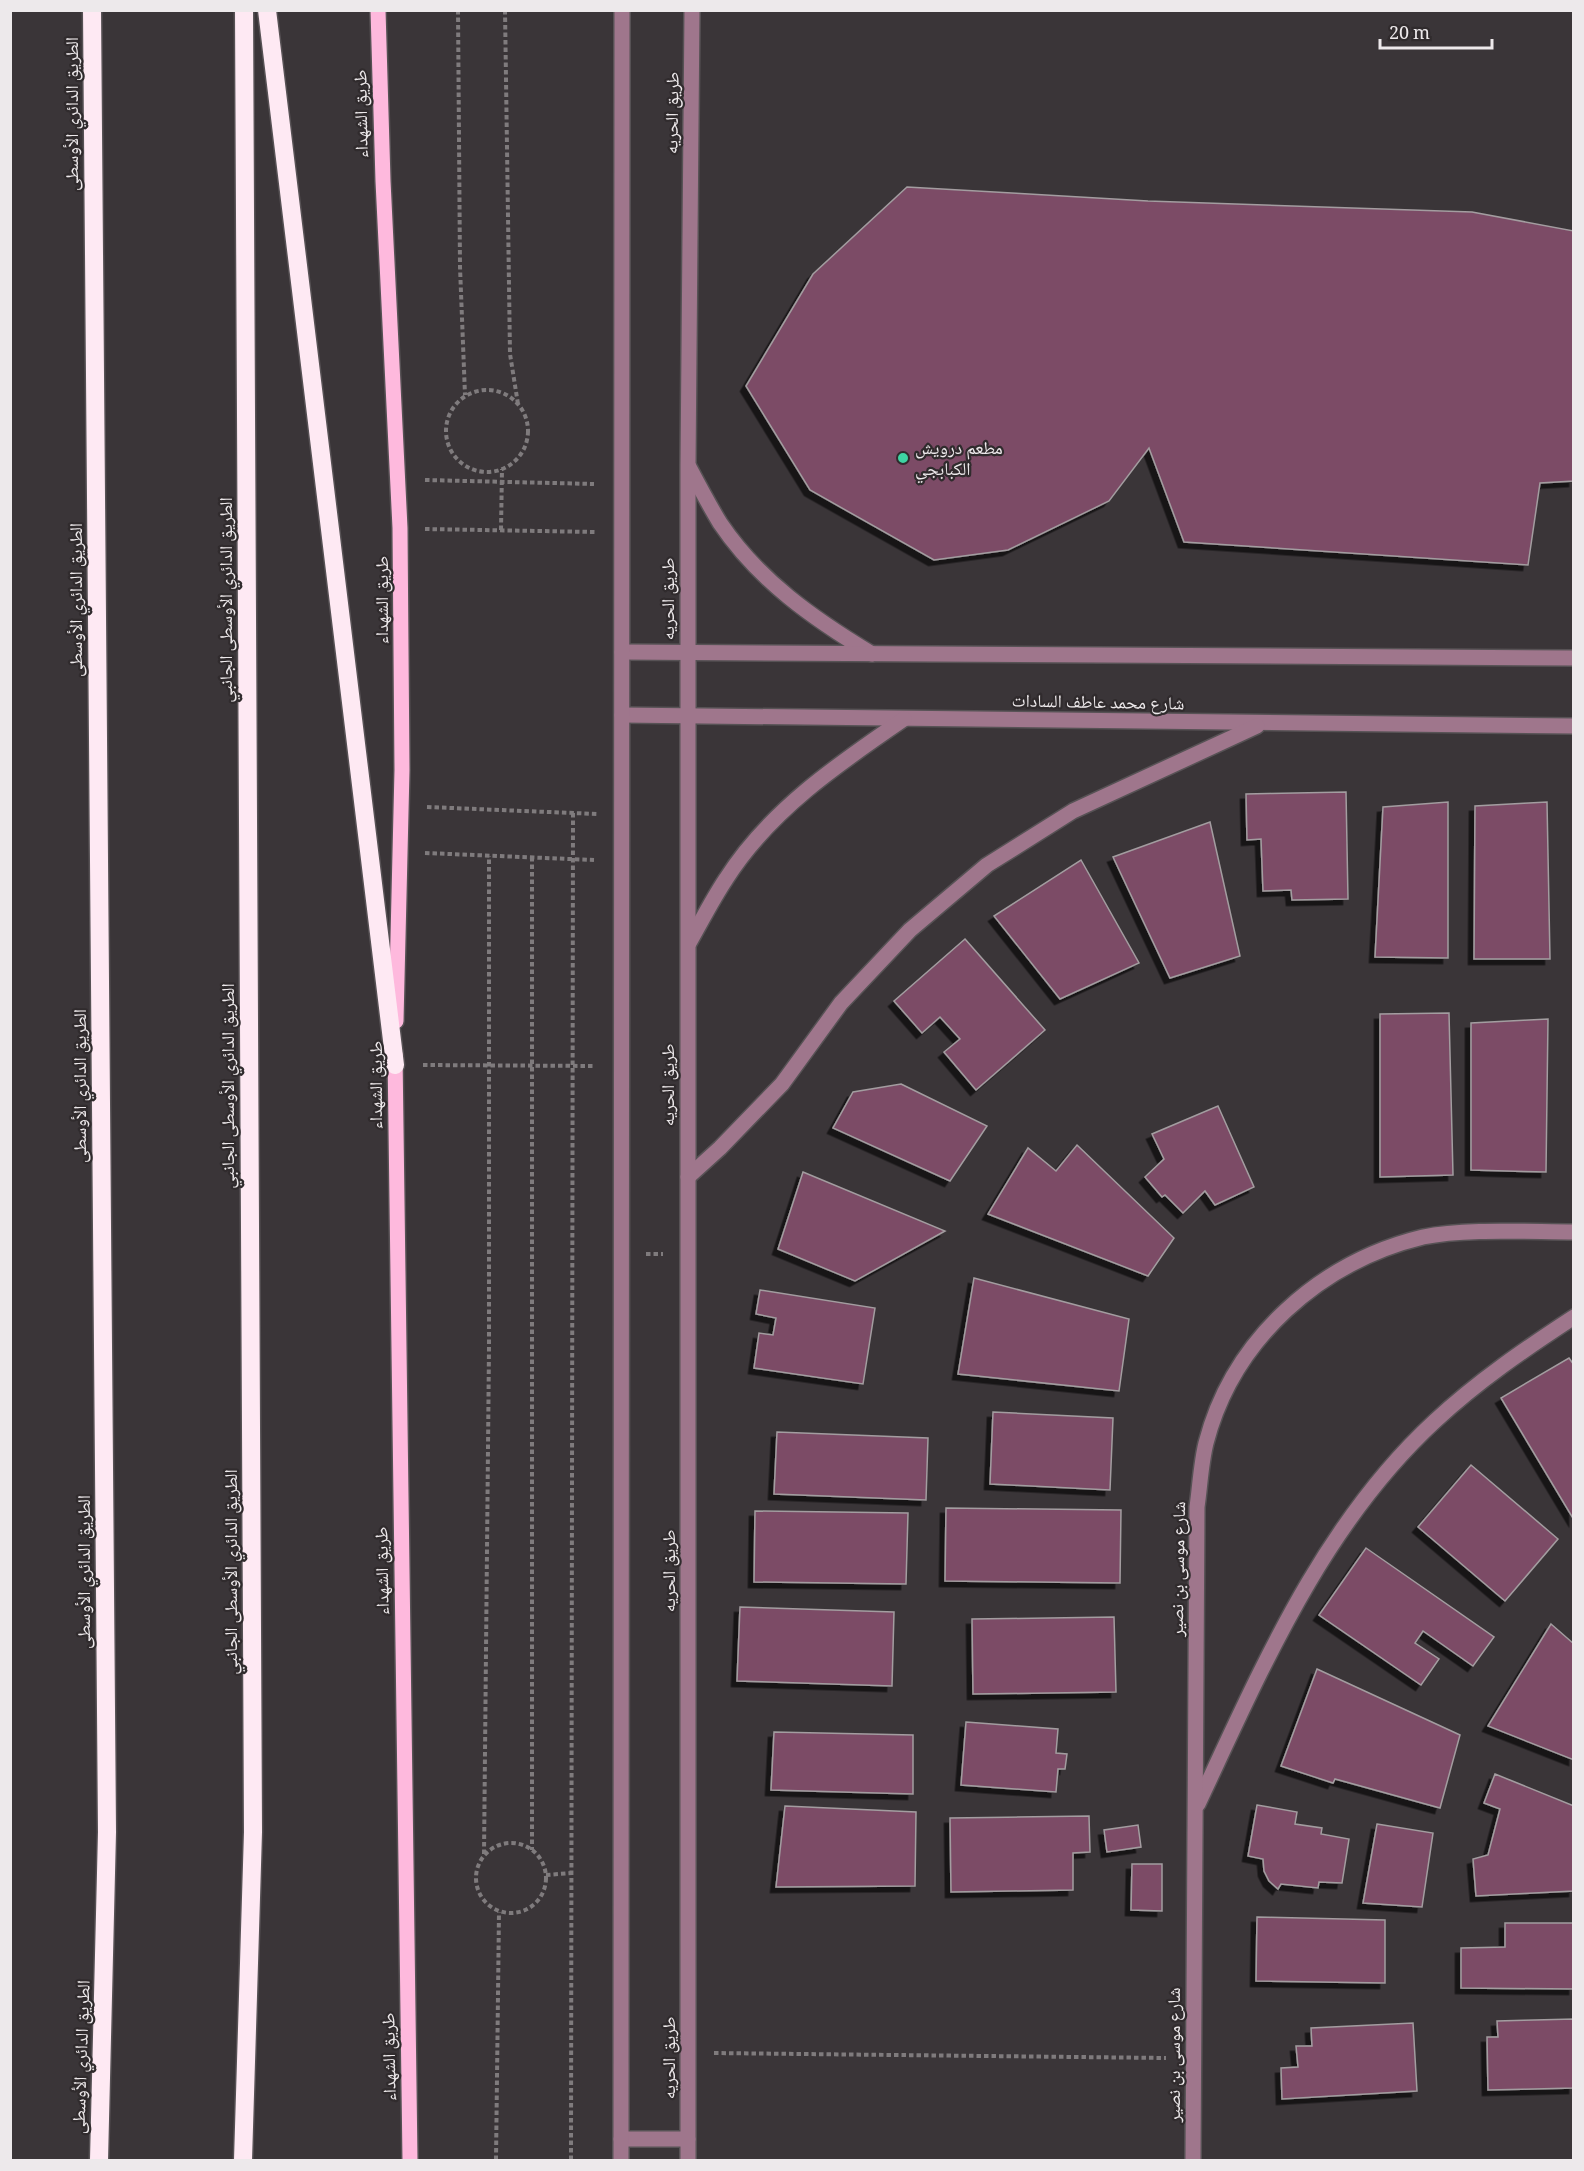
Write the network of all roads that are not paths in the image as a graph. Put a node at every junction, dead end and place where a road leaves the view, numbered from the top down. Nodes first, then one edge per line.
1 (92, 10) edge
2 (243, 10) edge
3 (267, 10) edge
4 (378, 10) edge
5 (622, 10) edge
6 (692, 10) edge
7 (688, 465) junction
8 (622, 652) junction
9 (687, 653) junction
10 (872, 654) junction
11 (1574, 658) edge
12 (622, 715) junction
13 (688, 718) junction
14 (904, 719) junction
15 (1263, 723) junction
16 (1574, 726) edge
17 (688, 946) junction
18 (395, 1065) junction
19 (688, 1177) junction
20 (1574, 1232) edge
21 (1574, 1317) edge
22 (1195, 1810) junction
23 (621, 2139) junction
24 (688, 2139) junction
25 (99, 2160) edge
26 (243, 2160) edge
27 (410, 2160) edge
28 (621, 2160) edge
29 (688, 2160) edge
30 (1193, 2160) edge

1 - 25 highway, الطريق الدائري الأوسطى
2 - 26 highway, الطريق الدائري الأوسطى الجانبي
3 - 18 highway
4 - 18 main road, طريق الشهداء
5 - 8 street
6 - 7 street, طريق الحريه
7 - 9 street, طريق الحريه
7 - 10 street
8 - 9 street
8 - 12 street
9 - 10 street
9 - 13 street, طريق الحريه
10 - 11 street
12 - 13 street, شارع محمد عاطف السادات
12 - 23 street
13 - 14 street, شارع محمد عاطف السادات
13 - 17 street, طريق الحريه
14 - 15 street, شارع محمد عاطف السادات
14 - 17 street
15 - 16 street, شارع محمد عاطف السادات
15 - 19 street
17 - 19 street, طريق الحريه
18 - 27 main road, طريق الشهداء
19 - 24 street, طريق الحريه
20 - 22 street, شارع موسى بن نصير
21 - 22 street
22 - 30 street, شارع موسى بن نصير
23 - 24 street
23 - 28 street
24 - 29 street, طريق الحريه

